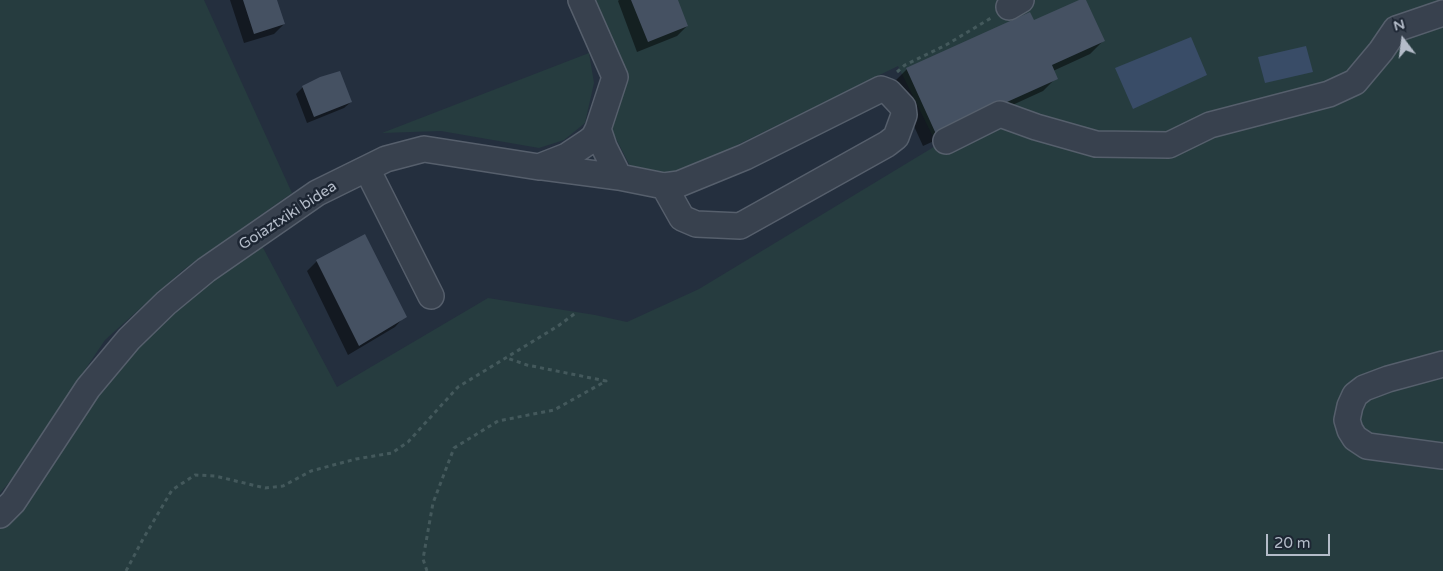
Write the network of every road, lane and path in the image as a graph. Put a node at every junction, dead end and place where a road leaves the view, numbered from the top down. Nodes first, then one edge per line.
1 (581, 0) edge
2 (1015, 4) edge
3 (1443, 13) edge
4 (881, 89) junction
5 (598, 129) junction
6 (946, 141) dead end
7 (539, 167) junction
8 (367, 169) junction
9 (619, 177) junction
10 (664, 186) junction
11 (431, 296) dead end
12 (577, 312) dead end
13 (506, 358) junction
14 (1443, 364) edge
15 (1443, 456) edge
16 (0, 515) edge
17 (126, 571) edge
18 (427, 571) edge

1 - 5 street
2 - 4 path
3 - 6 street
4 - 10 street
4 - 10 street
5 - 7 street
5 - 9 street
7 - 8 street, Goiaztxiki bidea
7 - 9 street, Goiaztxiki bidea
8 - 11 street
8 - 16 street, Goiaztxiki bidea
9 - 10 street, Goiaztxiki bidea
12 - 13 path
13 - 17 path
13 - 18 path
14 - 15 street

